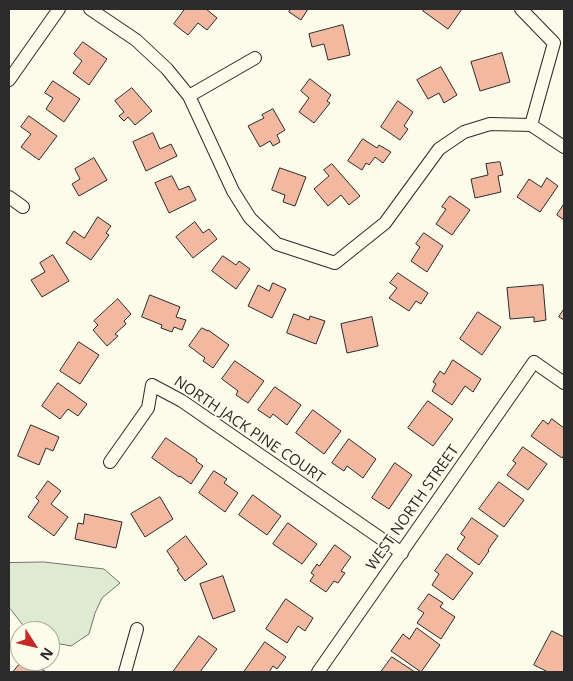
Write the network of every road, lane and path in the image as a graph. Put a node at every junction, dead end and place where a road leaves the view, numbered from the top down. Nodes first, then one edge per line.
1 (59, 9) edge
2 (90, 9) edge
3 (521, 9) edge
4 (255, 58) dead end
5 (9, 80) edge
6 (189, 96) junction
7 (531, 125) junction
8 (564, 147) edge
9 (9, 197) edge
10 (22, 207) dead end
11 (564, 384) edge
12 (110, 462) dead end
13 (402, 553) junction
14 (137, 629) dead end
15 (124, 672) edge
16 (318, 672) edge

1 - 5 street
2 - 6 street
3 - 7 street
4 - 6 street
6 - 7 street
7 - 8 street
9 - 10 street
11 - 13 street, WEST NORTH STREET
12 - 13 street, NORTH JACK PINE COURT
13 - 16 street, WEST NORTH STREET
14 - 15 street

